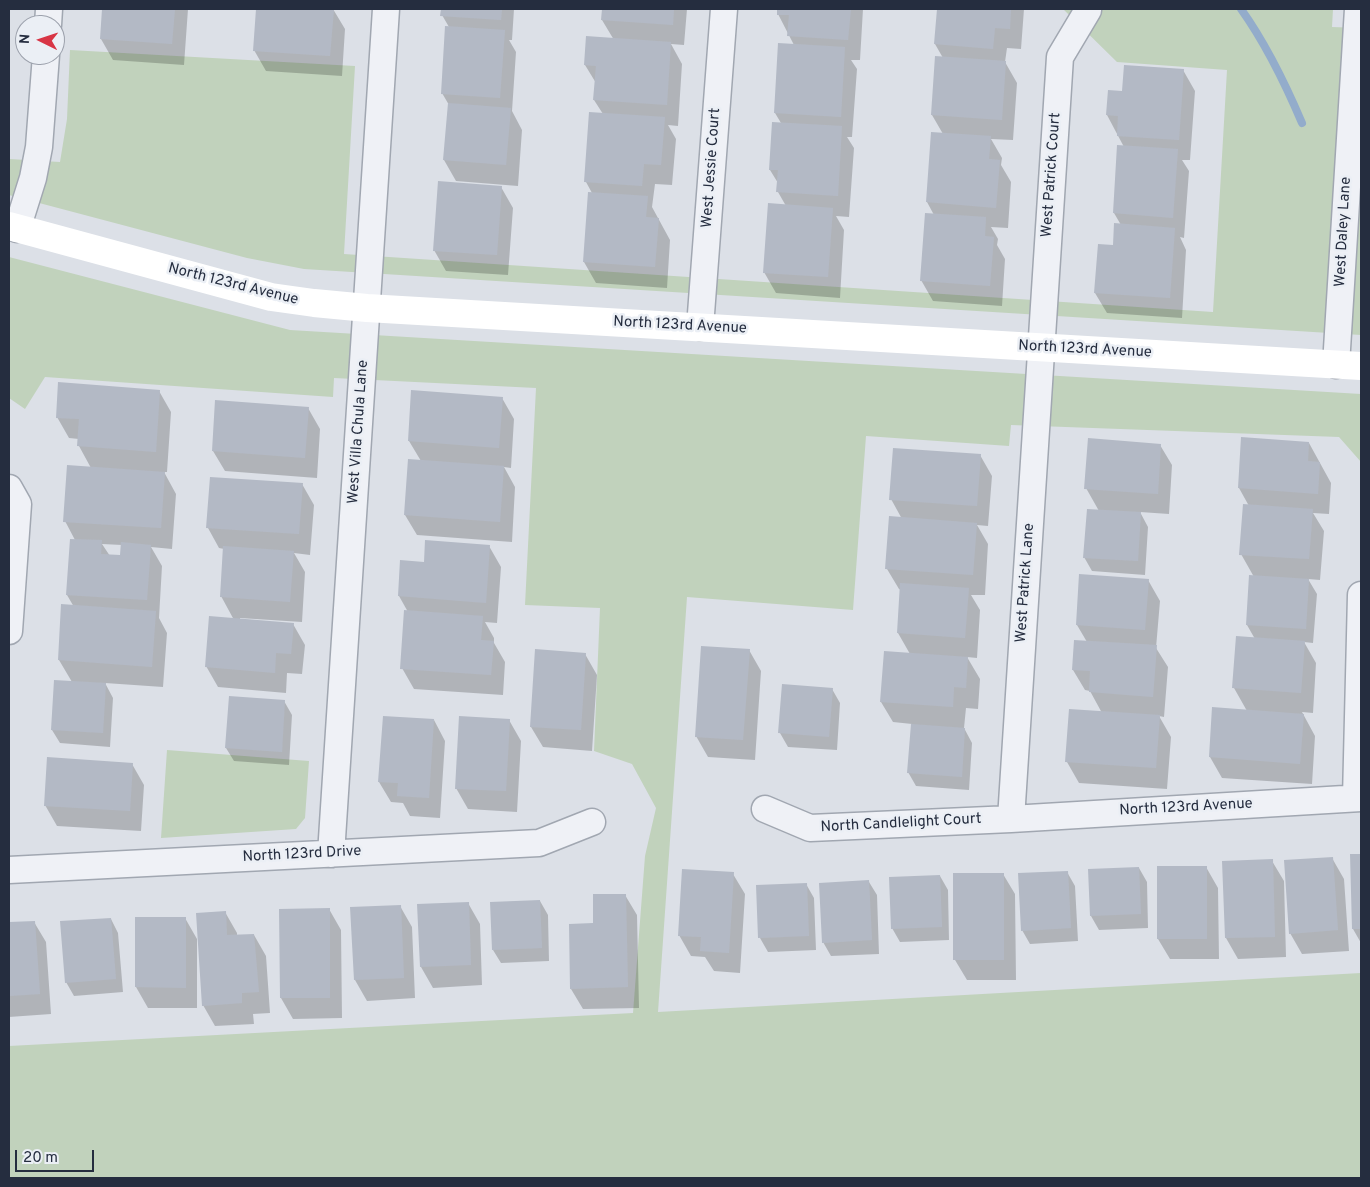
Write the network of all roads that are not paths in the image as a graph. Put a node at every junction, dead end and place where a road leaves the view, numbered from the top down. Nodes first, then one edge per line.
1 (386, 9) edge
2 (724, 9) edge
3 (1358, 9) edge
4 (1088, 10) dead end
5 (45, 65) edge
6 (13, 228) edge
7 (367, 308) junction
8 (700, 327) junction
9 (1042, 347) junction
10 (1349, 366) edge
11 (9, 488) edge
12 (1361, 595) edge
13 (9, 631) edge
14 (1358, 798) edge
15 (765, 809) dead end
16 (1011, 819) junction
17 (592, 822) dead end
18 (331, 854) junction
19 (9, 870) edge

1 - 7 street, West Villa Chula Lane
2 - 8 street, West Jessie Court
3 - 10 street, West Daley Lane
4 - 9 street, West Patrick Court
5 - 6 street
6 - 7 street, North 123rd Avenue
7 - 8 street, North 123rd Avenue
7 - 18 street, West Villa Chula Lane
8 - 9 street, North 123rd Avenue
9 - 10 street, North 123rd Avenue
9 - 16 street, West Patrick Lane
11 - 13 street
12 - 14 street
14 - 16 street, North 123rd Avenue
15 - 16 street, North Candlelight Court
17 - 18 street, North 123rd Drive
18 - 19 street, North 123rd Drive

